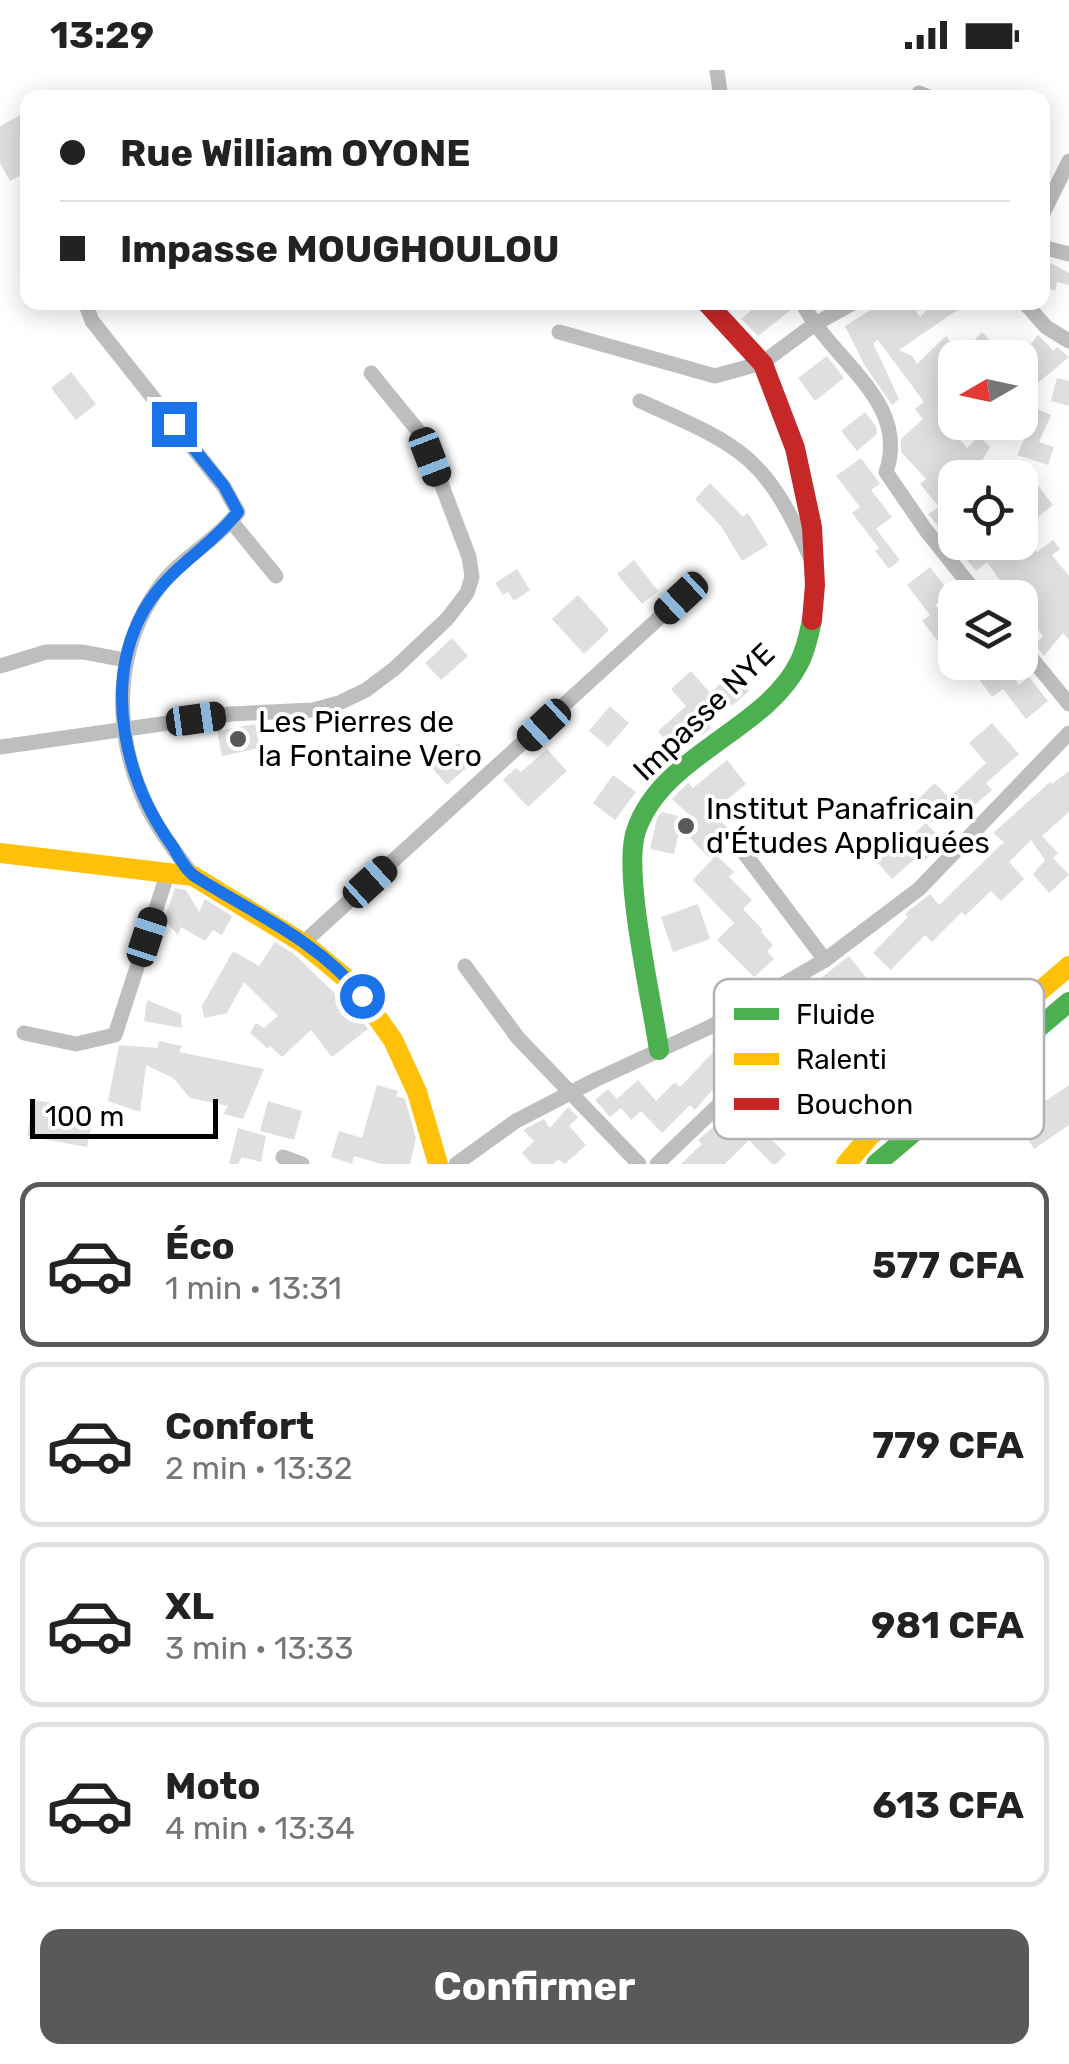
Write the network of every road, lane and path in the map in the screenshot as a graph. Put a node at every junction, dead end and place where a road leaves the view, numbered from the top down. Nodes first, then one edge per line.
1 (1069, 161) edge
2 (1050, 199) edge
3 (88, 310) edge
4 (713, 310) edge
5 (807, 310) edge
6 (840, 310) edge
7 (1031, 310) edge
8 (815, 324) junction
9 (559, 332) dead end
10 (1069, 341) edge
11 (762, 363) junction
12 (371, 373) dead end
13 (640, 400) dead end
14 (232, 521) junction
15 (813, 566) junction
16 (276, 576) dead end
17 (965, 580) edge
18 (681, 598) dead end
19 (125, 660) junction
20 (0, 666) edge
21 (1038, 666) edge
22 (1069, 704) edge
23 (125, 728) junction
24 (1069, 733) edge
25 (0, 747) edge
26 (0, 853) edge
27 (745, 854) dead end
28 (168, 872) junction
29 (193, 876) junction
30 (303, 942) junction
31 (825, 960) junction
32 (466, 966) dead end
33 (1069, 966) edge
34 (792, 979) edge
35 (1044, 987) edge
36 (1069, 1002) edge
37 (1044, 1023) edge
38 (714, 1025) edge
39 (24, 1033) dead end
40 (659, 1050) junction
41 (570, 1093) junction
42 (714, 1109) edge
43 (864, 1139) edge
44 (867, 1139) edge
45 (905, 1139) edge
46 (900, 1143) junction
47 (283, 1157) dead end
48 (302, 1164) edge
49 (438, 1164) edge
50 (456, 1164) edge
51 (639, 1164) edge
52 (657, 1164) edge
53 (828, 1164) edge
54 (846, 1164) edge
55 (876, 1164) edge
56 (884, 1164) edge

1 - 2 street
3 - 14 street
4 - 11 main road
5 - 8 street
6 - 8 street
7 - 10 street
8 - 11 street
8 - 17 street
9 - 11 street
11 - 15 main road, Impasse NYE
12 - 23 street
13 - 15 street
14 - 16 street
14 - 19 street
15 - 40 main road, Impasse NYE
18 - 30 street
19 - 20 street
19 - 23 street
21 - 22 street
23 - 25 street
23 - 29 street
24 - 31 street
26 - 28 main road
27 - 31 street
28 - 29 main road
28 - 39 street
29 - 30 main road
30 - 49 main road
31 - 34 street
32 - 41 street
33 - 35 main road
36 - 37 main road
38 - 40 street
40 - 41 street
41 - 50 street
41 - 51 street
42 - 52 street
43 - 53 main road
44 - 54 main road
45 - 46 main road
46 - 55 main road
46 - 56 main road
47 - 48 street

